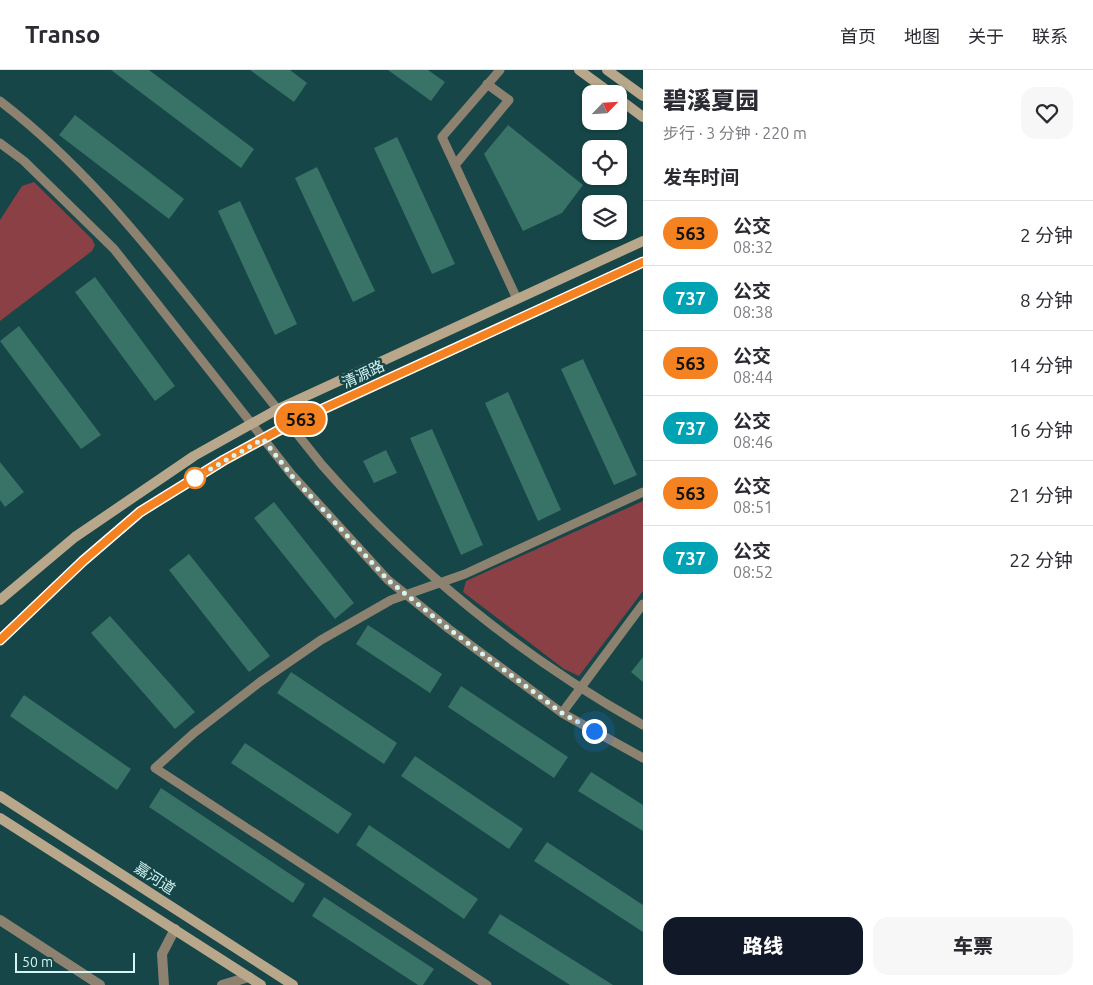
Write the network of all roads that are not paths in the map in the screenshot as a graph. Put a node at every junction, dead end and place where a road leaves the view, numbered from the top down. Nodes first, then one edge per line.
1 (500, 70) edge
2 (579, 70) edge
3 (608, 70) edge
4 (487, 84) junction
5 (600, 85) edge
6 (643, 96) edge
7 (0, 100) edge
8 (628, 105) edge
9 (643, 116) edge
10 (0, 143) edge
11 (455, 165) junction
12 (643, 241) edge
13 (643, 262) edge
14 (518, 298) junction
15 (278, 409) junction
16 (251, 424) junction
17 (290, 424) junction
18 (263, 439) junction
19 (643, 492) edge
20 (438, 583) junction
21 (405, 594) junction
22 (0, 600) edge
23 (643, 604) edge
24 (0, 640) edge
25 (580, 688) junction
26 (562, 713) junction
27 (643, 725) edge
28 (643, 758) edge
29 (0, 796) edge
30 (0, 818) edge
31 (0, 920) edge
32 (175, 930) junction
33 (249, 978) junction
34 (100, 985) edge
35 (164, 985) edge
36 (222, 985) edge
37 (261, 985) edge
38 (293, 985) edge
39 (488, 985) edge

1 - 4 lane
2 - 5 street
3 - 6 street
4 - 11 lane
4 - 11 lane
7 - 15 lane
8 - 9 street
10 - 16 lane
11 - 14 lane
12 - 14 street, 清源路
13 - 17 street, 清源路
14 - 15 street, 清源路
15 - 16 street, 清源路
15 - 17 lane
16 - 18 lane
16 - 22 street, 清源路
17 - 18 street, 清源路
17 - 20 lane
18 - 21 lane
18 - 24 street, 清源路
19 - 20 lane
20 - 21 lane
20 - 25 lane
21 - 26 lane
21 - 39 lane
23 - 25 lane
25 - 26 lane
25 - 27 lane
26 - 28 lane
29 - 38 street, 嘉河道
30 - 32 street
31 - 34 street
32 - 33 street
32 - 35 street
33 - 36 street
33 - 37 street

